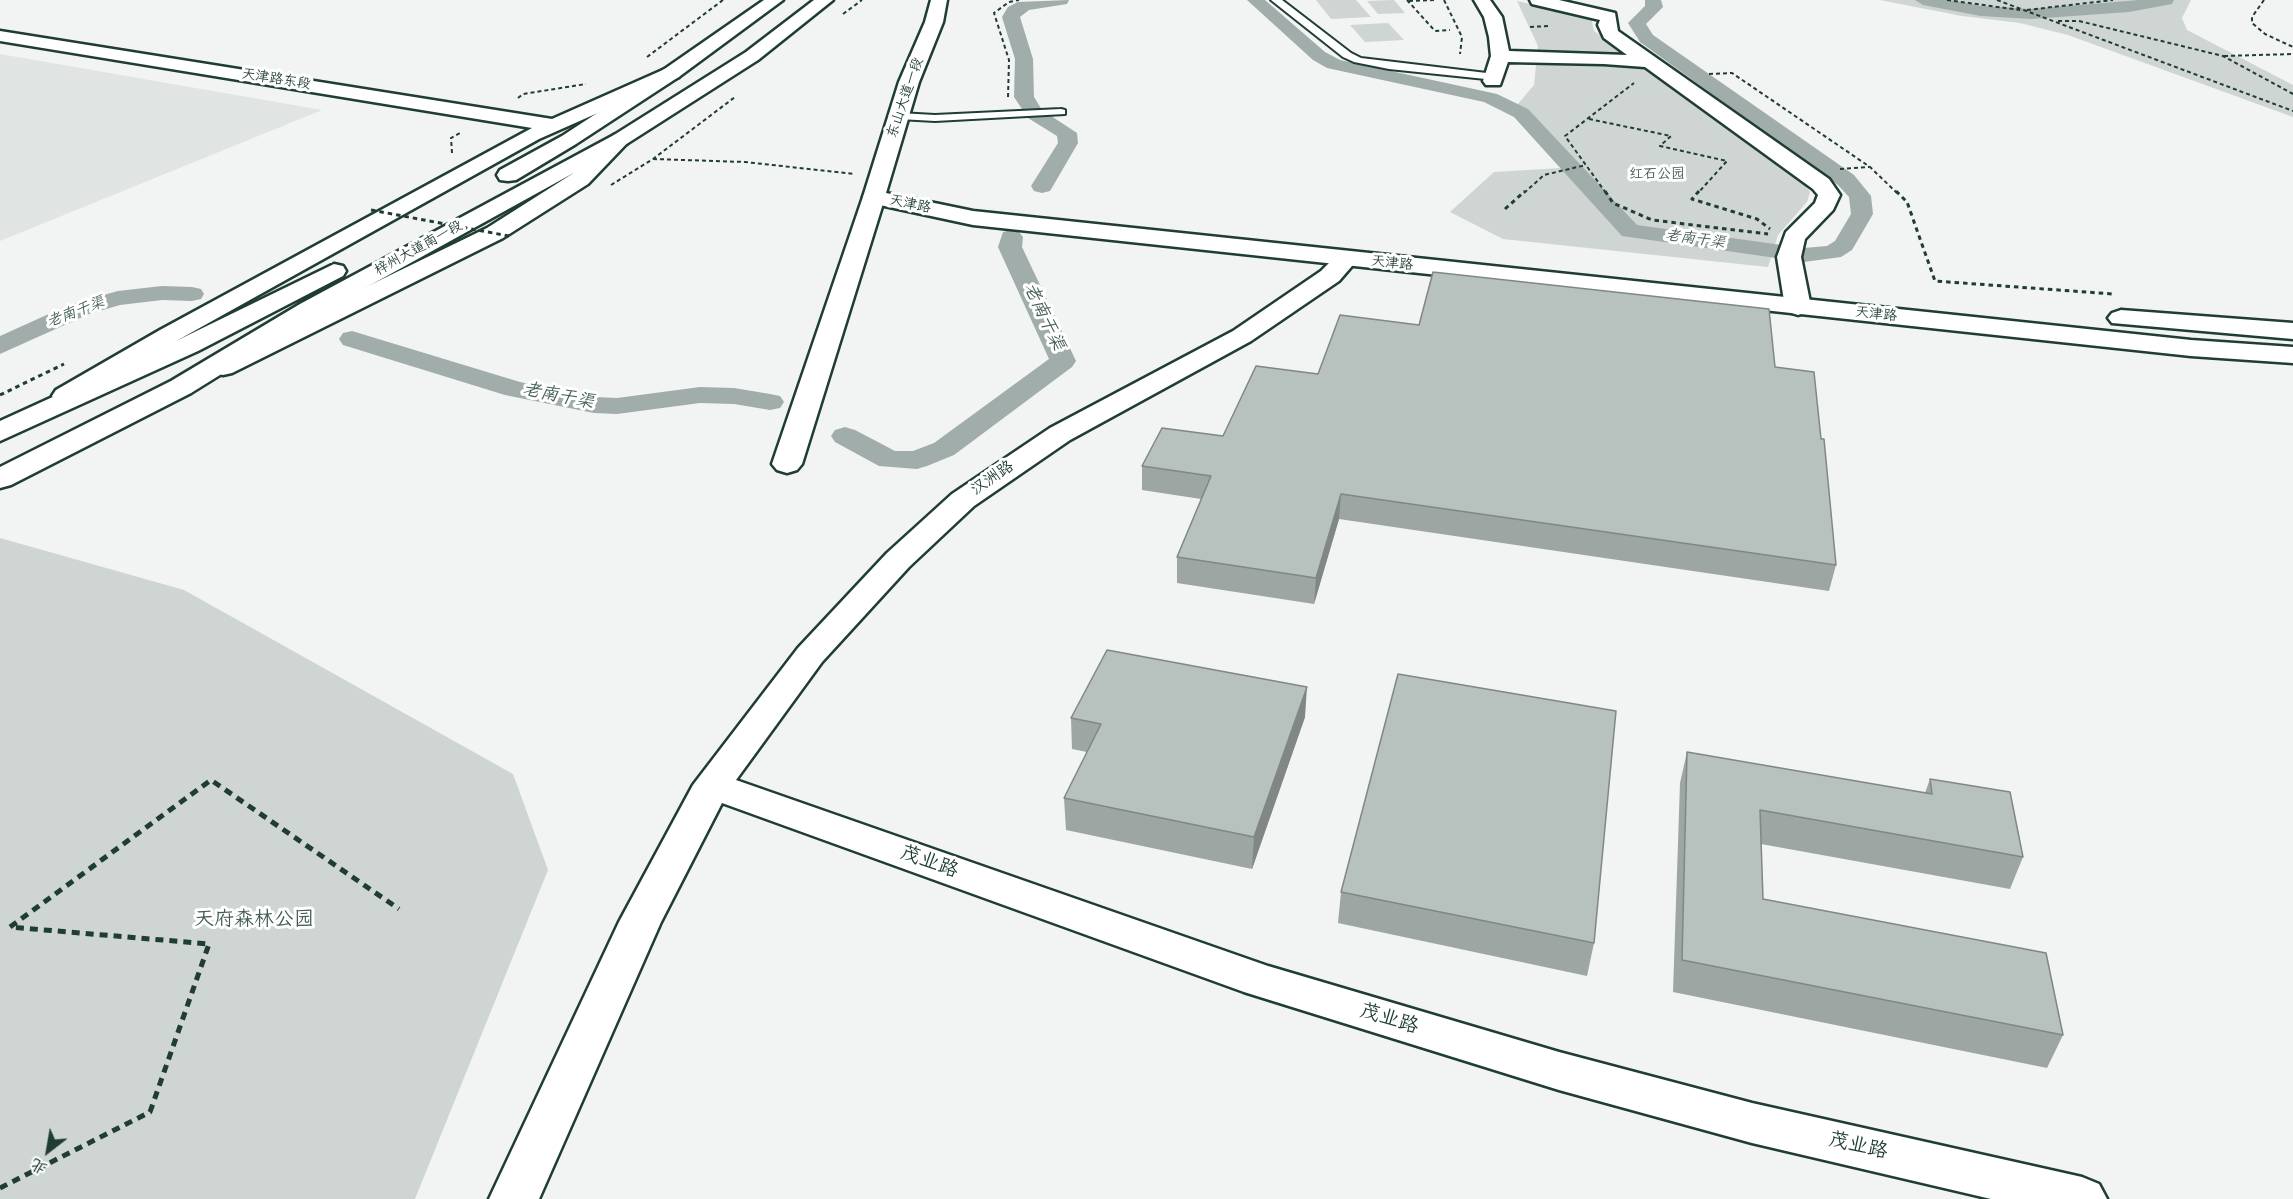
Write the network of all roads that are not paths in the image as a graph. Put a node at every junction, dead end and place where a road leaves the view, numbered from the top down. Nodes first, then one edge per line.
1 (775, 0) edge
2 (825, 0) edge
3 (939, 0) edge
4 (1276, 0) edge
5 (1482, 0) edge
6 (1538, 0) edge
7 (0, 36) edge
8 (0, 44) edge
9 (1500, 56) junction
10 (1646, 70) junction
11 (673, 72) junction
12 (1494, 79) joint
13 (1061, 112) dead end
14 (898, 116) junction
15 (542, 130) junction
16 (877, 187) junction
17 (1346, 260) junction
18 (1796, 296) junction
19 (2293, 331) edge
20 (2293, 355) edge
21 (9, 428) edge
22 (787, 464) dead end
23 (0, 479) edge
24 (712, 785) junction
25 (514, 1199) edge
26 (2082, 1199) edge

1 - 11 main road, 梓州大道南一段
2 - 23 main road
3 - 14 main road, 东山大道一段
4 - 12 lane
5 - 9 main road
6 - 10 main road
7 - 15 main road, 天津路东段
8 - 15 main road, 天津路东段
9 - 10 main road
9 - 12 main road
10 - 18 main road
11 - 15 main road
11 - 21 main road, 梓州大道南一段
13 - 14 lane
14 - 16 main road, 东山大道一段
15 - 21 main road
16 - 17 main road, 天津路
16 - 18 main road, 天津路
16 - 22 main road, 东山大道一段
17 - 18 main road, 天津路
17 - 24 main road, 汉洲路
18 - 19 main road, 天津路
18 - 20 main road, 天津路
24 - 25 main road, 汉洲路
24 - 26 main road, 茂业路

